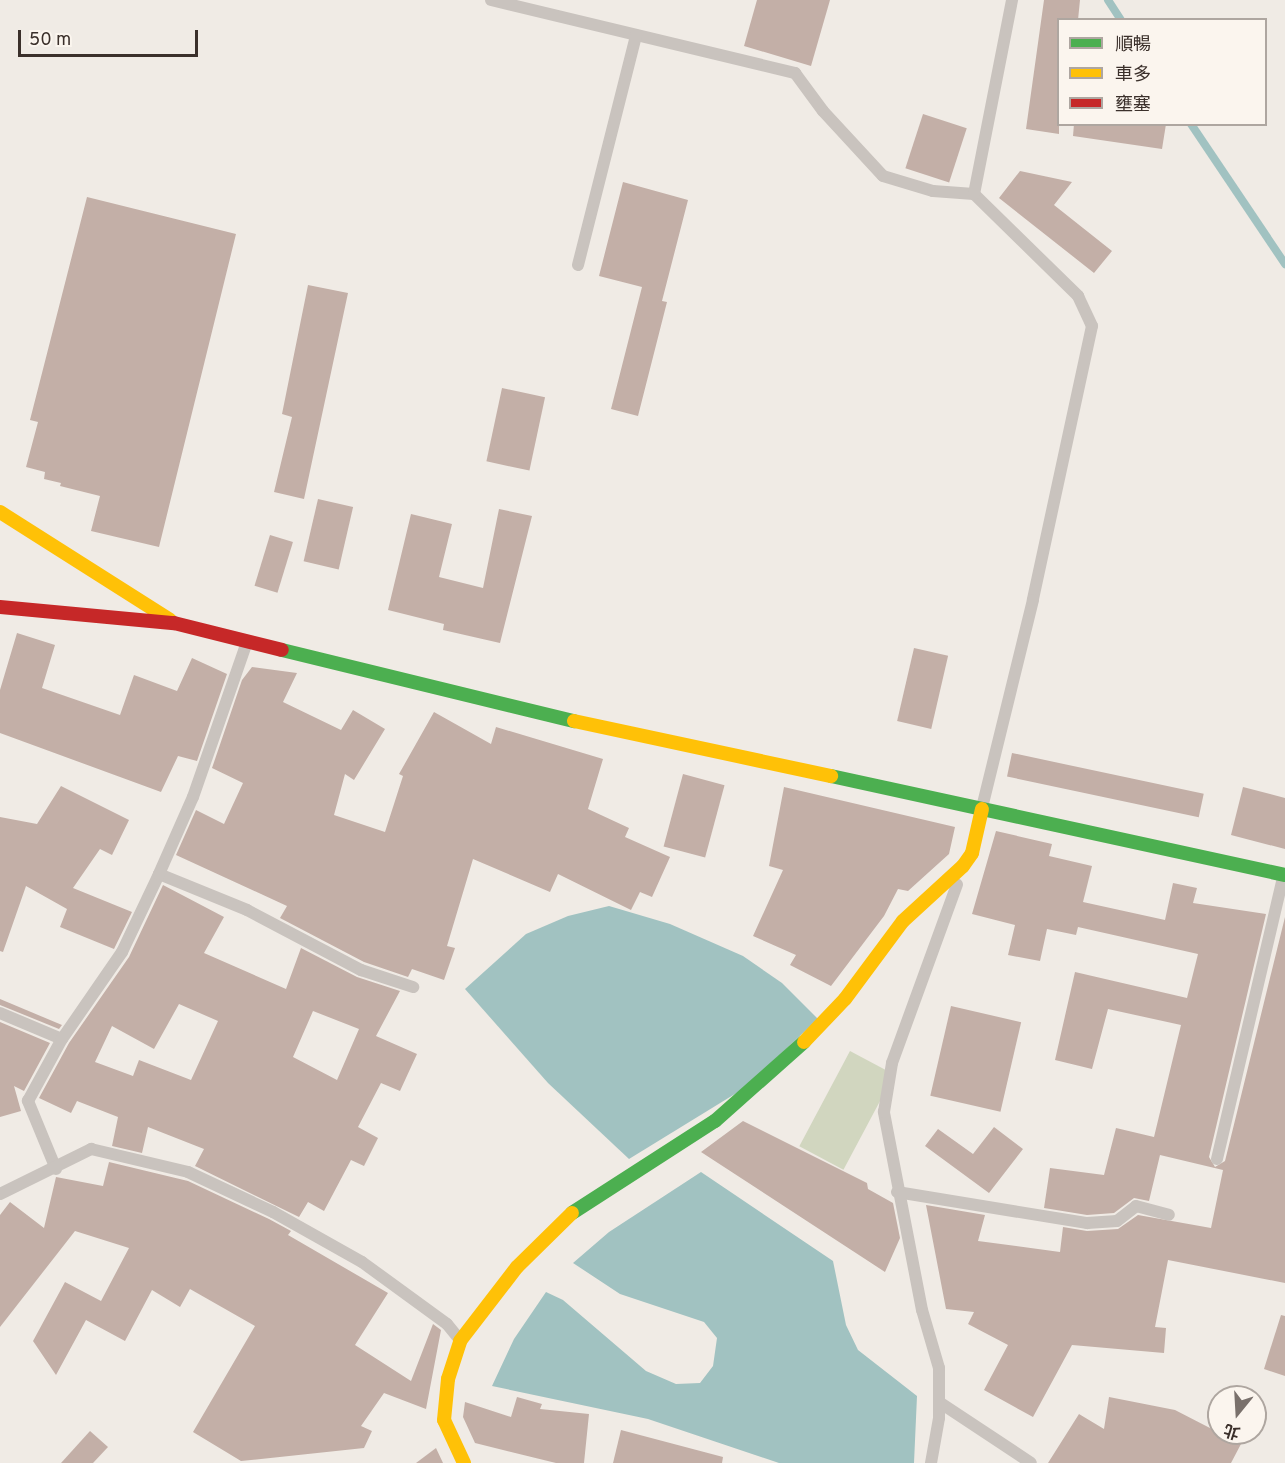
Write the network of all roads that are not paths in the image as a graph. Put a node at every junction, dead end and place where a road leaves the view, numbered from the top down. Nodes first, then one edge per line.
1 (490, 0) edge
2 (1012, 0) edge
3 (636, 35) junction
4 (974, 194) junction
5 (578, 265) dead end
6 (0, 512) edge
7 (0, 607) edge
8 (174, 623) junction
9 (247, 640) junction
10 (982, 809) junction
11 (963, 866) junction
12 (159, 874) junction
13 (1284, 874) edge
14 (413, 987) dead end
15 (0, 1014) edge
16 (62, 1039) junction
17 (1217, 1159) dead end
18 (56, 1169) junction
19 (897, 1192) junction
20 (0, 1194) edge
21 (1169, 1215) dead end
22 (460, 1341) junction
23 (939, 1402) junction
24 (464, 1463) edge
25 (931, 1463) edge
26 (1031, 1463) edge

1 - 3 lane
2 - 4 lane
3 - 4 lane
3 - 5 lane
4 - 10 lane
6 - 8 street
7 - 8 street
8 - 9 street
9 - 10 street
9 - 12 lane
10 - 11 street
10 - 13 street
11 - 19 lane
11 - 22 street
12 - 14 lane
12 - 16 lane
13 - 17 lane
15 - 16 lane
16 - 18 lane
18 - 20 lane
18 - 22 lane
19 - 21 lane
19 - 23 lane
22 - 24 street
23 - 25 lane
23 - 26 lane

